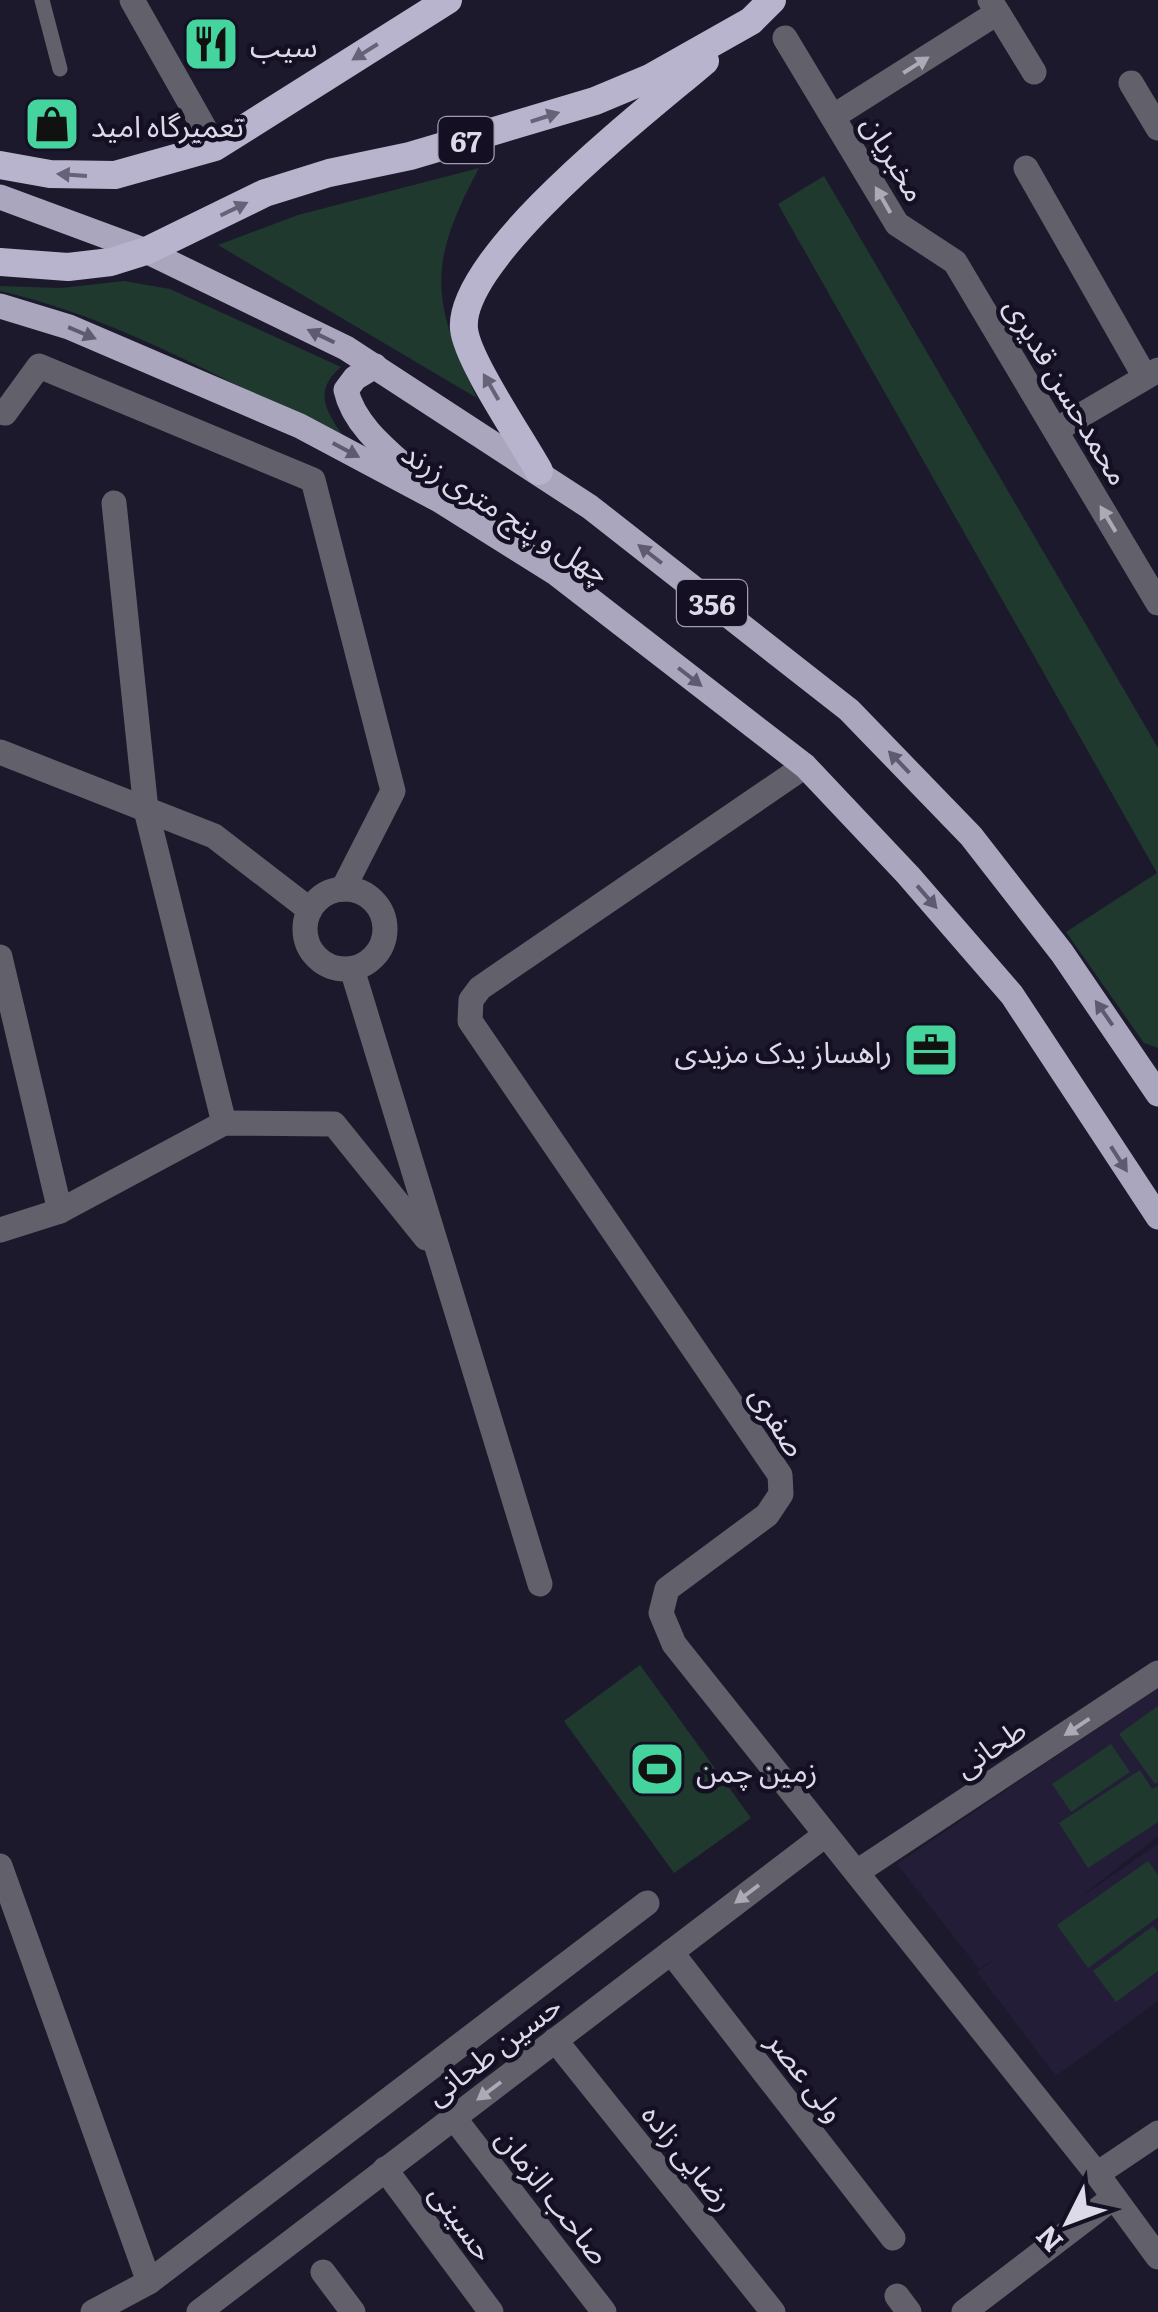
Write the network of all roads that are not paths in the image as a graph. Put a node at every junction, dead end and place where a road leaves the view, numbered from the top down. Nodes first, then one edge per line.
1 (42, 0) edge
2 (132, 0) edge
3 (448, 0) edge
4 (772, 0) edge
5 (994, 6) edge
6 (751, 21) junction
7 (785, 38) dead end
8 (60, 69) dead end
9 (1034, 72) dead end
10 (1131, 84) dead end
11 (834, 116) junction
12 (1158, 128) edge
13 (215, 147) junction
14 (0, 165) edge
15 (1026, 168) dead end
16 (0, 197) edge
17 (146, 252) junction
18 (0, 262) edge
19 (955, 262) joint
20 (0, 306) edge
21 (374, 366) junction
22 (1152, 374) edge
23 (0, 412) edge
24 (1056, 430) junction
25 (539, 471) junction
26 (439, 500) junction
27 (114, 502) dead end
28 (1158, 604) edge
29 (0, 752) edge
30 (805, 766) junction
31 (146, 810) junction
32 (344, 889) junction
33 (310, 910) junction
34 (0, 957) edge
35 (352, 969) junction
36 (1150, 1065) edge
37 (1158, 1094) edge
38 (224, 1123) junction
39 (60, 1211) junction
40 (1158, 1218) edge
41 (0, 1230) edge
42 (436, 1250) junction
43 (540, 1584) dead end
44 (1158, 1673) edge
45 (825, 1835) junction
46 (0, 1866) edge
47 (857, 1872) junction
48 (647, 1903) dead end
49 (671, 1952) junction
50 (555, 2040) junction
51 (454, 2118) junction
52 (1158, 2133) edge
53 (386, 2170) junction
54 (1097, 2174) junction
55 (1112, 2198) junction
56 (893, 2238) dead end
57 (1158, 2257) edge
58 (322, 2272) dead end
59 (149, 2282) junction
60 (203, 2311) edge
61 (93, 2312) edge
62 (352, 2312) edge
63 (490, 2312) edge
64 (604, 2312) edge
65 (773, 2312) edge
66 (964, 2312) edge

1 - 8 lane
2 - 13 street
3 -> 13 highway
4 - 6 highway, 67
5 - 9 street, مخبریان
11 -> 5 street, مخبریان
17 -> 6 highway, 67
25 -> 6 highway
7 - 11 street, مخبریان
10 - 12 street
19 -> 11 street, مخبریان
13 -> 14 highway
15 - 22 street
16 - 17 main road, چهل و پنج متری زرند / 356
17 - 18 highway, 67
21 -> 17 main road, چهل و پنج متری زرند / 356
19 - 24 street, محمدحسن قدیری
20 -> 26 main road, چهل و پنج متری زرند / 356
21 - 25 main road, چهل و پنج متری زرند / 356
21 - 26 main road
22 - 24 street
23 - 32 street
28 -> 24 street, محمدحسن قدیری
36 -> 25 main road, چهل و پنج متری زرند / 356
26 -> 30 main road, چهل و پنج متری زرند / 356
27 - 31 street
29 - 31 street
30 -> 40 main road, چهل و پنج متری زرند / 356
30 - 45 street, صفری
31 - 33 street
31 - 38 street
32 - 33 street
32 - 35 street
33 - 35 street
34 - 39 street
35 - 42 street
36 - 37 main road, چهل و پنج متری زرند / 356
38 - 39 street
38 - 42 street
39 - 41 street
42 - 43 street
44 -> 47 street, طحانی
45 - 47 street, صفری
45 -> 49 street, حسین طحانی
46 - 59 street
47 - 54 street, صفری
48 - 59 street
49 - 50 street, حسین طحانی
49 - 56 street, ولی عصر
50 -> 51 street, حسین طحانی
50 - 65 street, رضایی زاده
51 - 53 street, حسین طحانی
51 - 64 street, صاحب الزمان
52 - 54 street
53 - 60 street, حسین طحانی
53 - 63 street, حسینی
54 - 55 street, صفری
55 - 57 street, صفری
55 - 66 street
58 - 62 street
59 - 61 street

